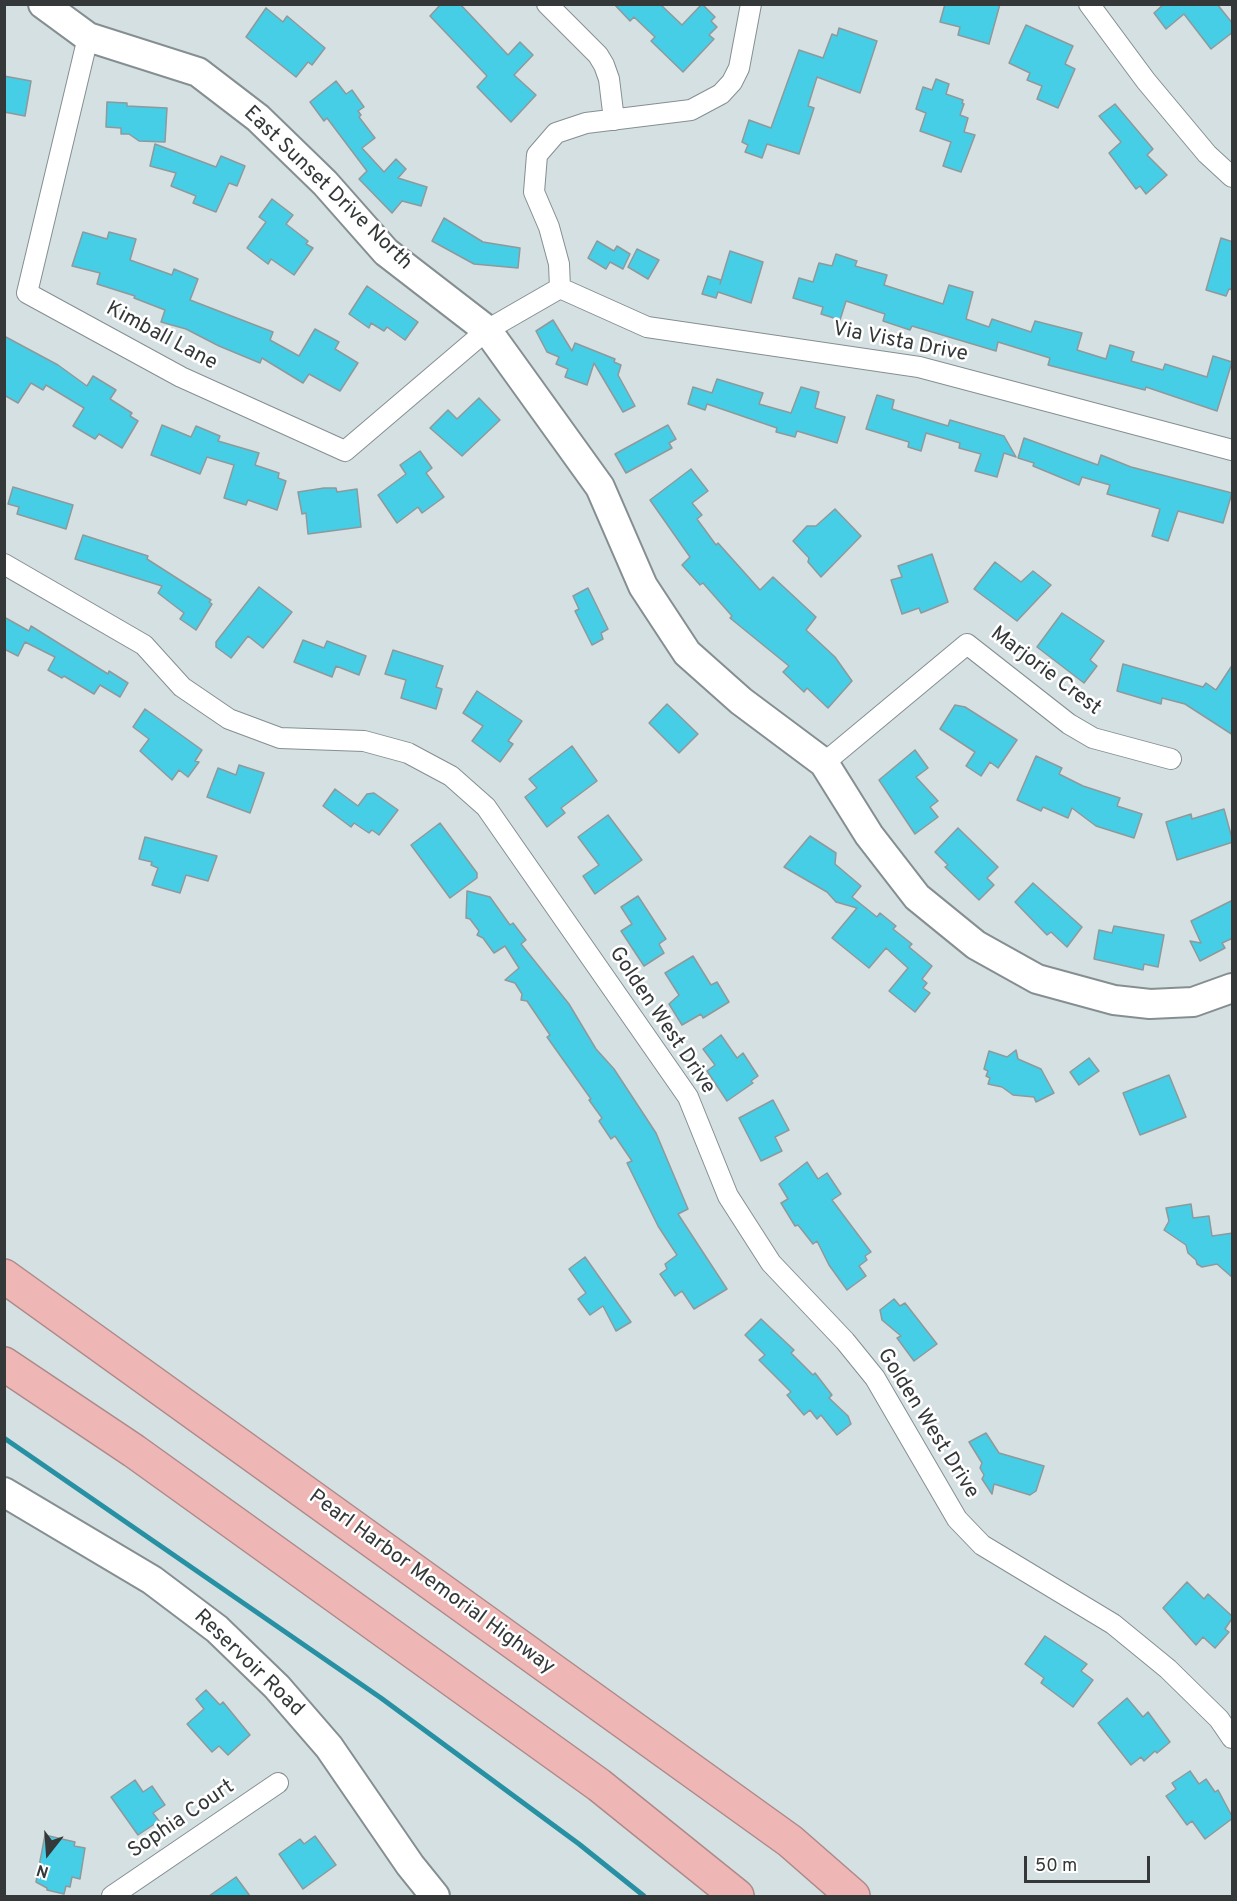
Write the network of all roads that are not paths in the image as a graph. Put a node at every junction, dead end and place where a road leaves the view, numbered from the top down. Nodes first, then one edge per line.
1 (43, 4) edge
2 (547, 4) edge
3 (751, 4) edge
4 (1089, 4) edge
5 (87, 37) junction
6 (614, 120) junction
7 (1233, 177) edge
8 (560, 288) junction
9 (487, 330) junction
10 (1233, 450) edge
11 (4, 564) edge
12 (1171, 759) dead end
13 (824, 763) junction
14 (1233, 988) edge
15 (4, 1276) edge
16 (4, 1364) edge
17 (4, 1492) edge
18 (1233, 1738) edge
19 (278, 1783) dead end
20 (112, 1896) edge
21 (435, 1896) edge
22 (737, 1896) edge
23 (853, 1896) edge

1 - 5 street, East Sunset Drive North
2 - 6 street
3 - 6 street
4 - 7 street
5 - 9 street, East Sunset Drive North
5 - 9 street, Kimball Lane
6 - 8 street
8 - 9 street
8 - 10 street, Via Vista Drive
9 - 13 street, East Sunset Drive North
11 - 18 street, Golden West Drive
12 - 13 street, Marjorie Crest
13 - 14 street, East Sunset Drive North
15 - 23 highway, Pearl Harbor Memorial Highway
16 - 22 highway
17 - 21 street, Reservoir Road
19 - 20 street, Sophia Court

